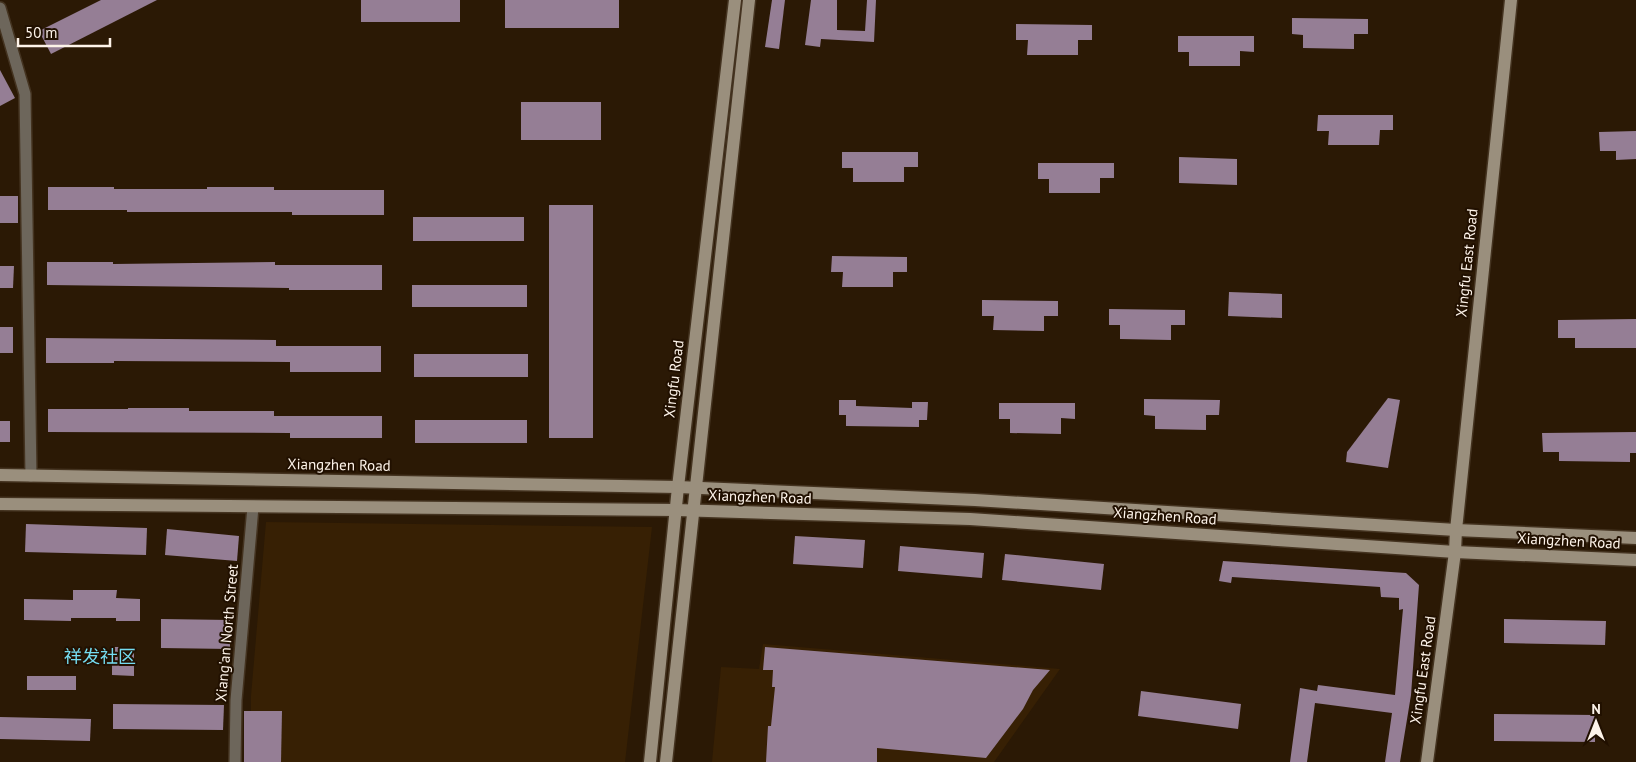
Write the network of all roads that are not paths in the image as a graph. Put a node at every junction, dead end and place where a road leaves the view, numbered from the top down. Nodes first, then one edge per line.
1 (735, 0) edge
2 (749, 0) edge
3 (1511, 0) edge
4 (0, 8) edge
5 (0, 475) edge
6 (31, 476) junction
7 (678, 487) junction
8 (695, 488) junction
9 (0, 504) edge
10 (253, 507) junction
11 (676, 510) junction
12 (692, 511) junction
13 (1456, 530) junction
14 (1636, 538) edge
15 (1455, 552) junction
16 (1636, 560) edge
17 (235, 762) edge
18 (650, 762) edge
19 (666, 762) edge
20 (1427, 762) edge

1 - 7 street, Xingfu Road
2 - 8 street
3 - 13 street, Xingfu East Road
4 - 6 street
5 - 6 street, Xiangzhen Road
6 - 7 street, Xiangzhen Road
7 - 8 street, Xiangzhen Road
7 - 11 street, Xingfu Road
8 - 12 street
8 - 13 street, Xiangzhen Road
9 - 10 street
10 - 11 street
10 - 17 street, Xiang'an North Street
11 - 12 street, Xiangzhen Road
11 - 18 street, Xingfu Road
12 - 15 street, Xiangzhen Road
12 - 19 street
13 - 14 street, Xiangzhen Road
13 - 15 street, Xingfu East Road
15 - 16 street, Xiangzhen Road
15 - 20 street, Xingfu East Road

